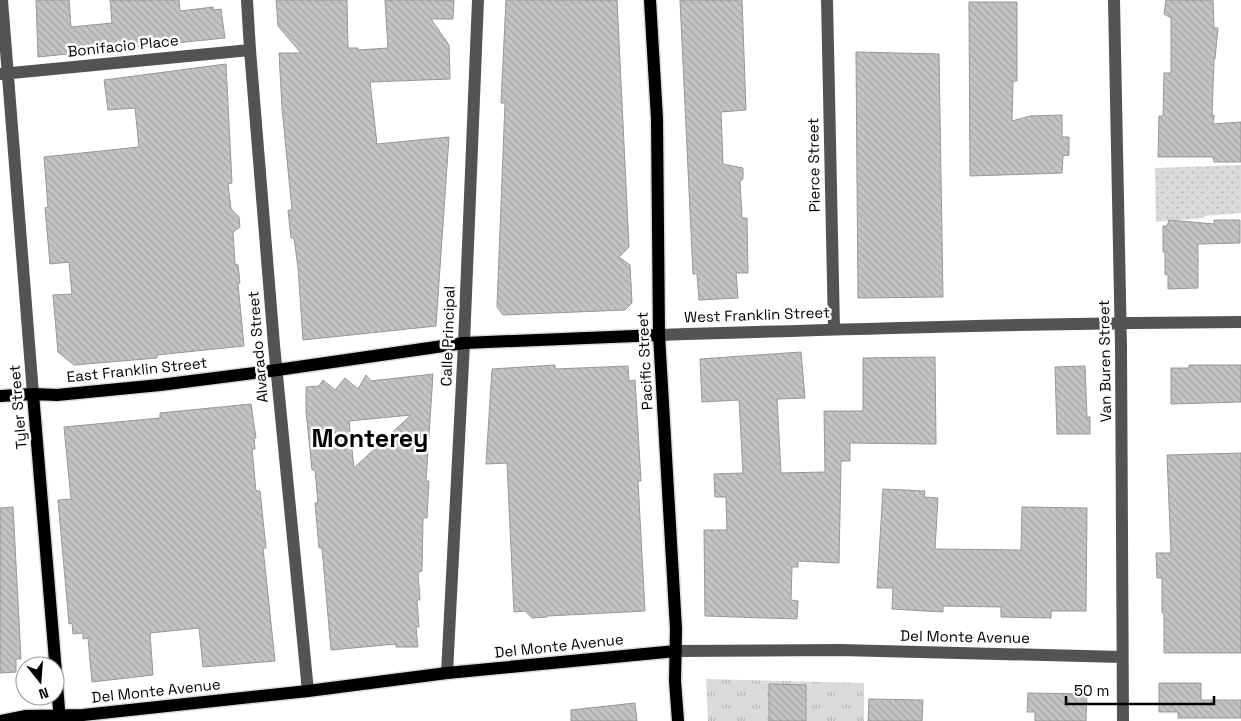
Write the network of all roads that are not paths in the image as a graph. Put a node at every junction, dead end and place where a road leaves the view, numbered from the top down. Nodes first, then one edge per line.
1 (2, 0) edge
2 (247, 0) edge
3 (478, 0) edge
4 (650, 0) edge
5 (827, 0) edge
6 (1114, 0) edge
7 (250, 50) junction
8 (4, 74) edge
9 (1121, 322) junction
10 (1241, 322) edge
11 (834, 328) junction
12 (659, 335) junction
13 (464, 343) junction
14 (276, 370) junction
15 (33, 394) junction
16 (0, 396) edge
17 (676, 651) junction
18 (1122, 656) junction
19 (447, 673) junction
20 (308, 691) junction
21 (60, 718) edge
22 (2, 721) edge
23 (678, 721) edge
24 (1123, 721) edge

1 - 8 street, Tyler Street
2 - 7 street, Alvarado Street
3 - 13 street, Calle Principal
4 - 12 main road, Pacific Street
5 - 11 street, Pierce Street
6 - 9 street, Van Buren Street
7 - 8 street, Bonifacio Place
7 - 14 street, Alvarado Street
8 - 15 street, Tyler Street
9 - 10 street, West Franklin Street
9 - 11 street, West Franklin Street
9 - 18 street, Van Buren Street
11 - 12 street, West Franklin Street
12 - 13 main road, West Franklin Street
12 - 17 main road, Pacific Street
13 - 14 main road, West Franklin Street
13 - 19 street, Calle Principal
14 - 15 main road, East Franklin Street
14 - 20 street, Alvarado Street
15 - 16 main road, East Franklin Street
15 - 21 main road, Tyler Street
17 - 18 street, Del Monte Avenue
17 - 19 main road, Del Monte Avenue
17 - 23 main road, Pacific Street
18 - 24 street, Van Buren Street
19 - 20 main road, Del Monte Avenue
20 - 21 main road, Del Monte Avenue
21 - 22 main road, Del Monte Avenue

